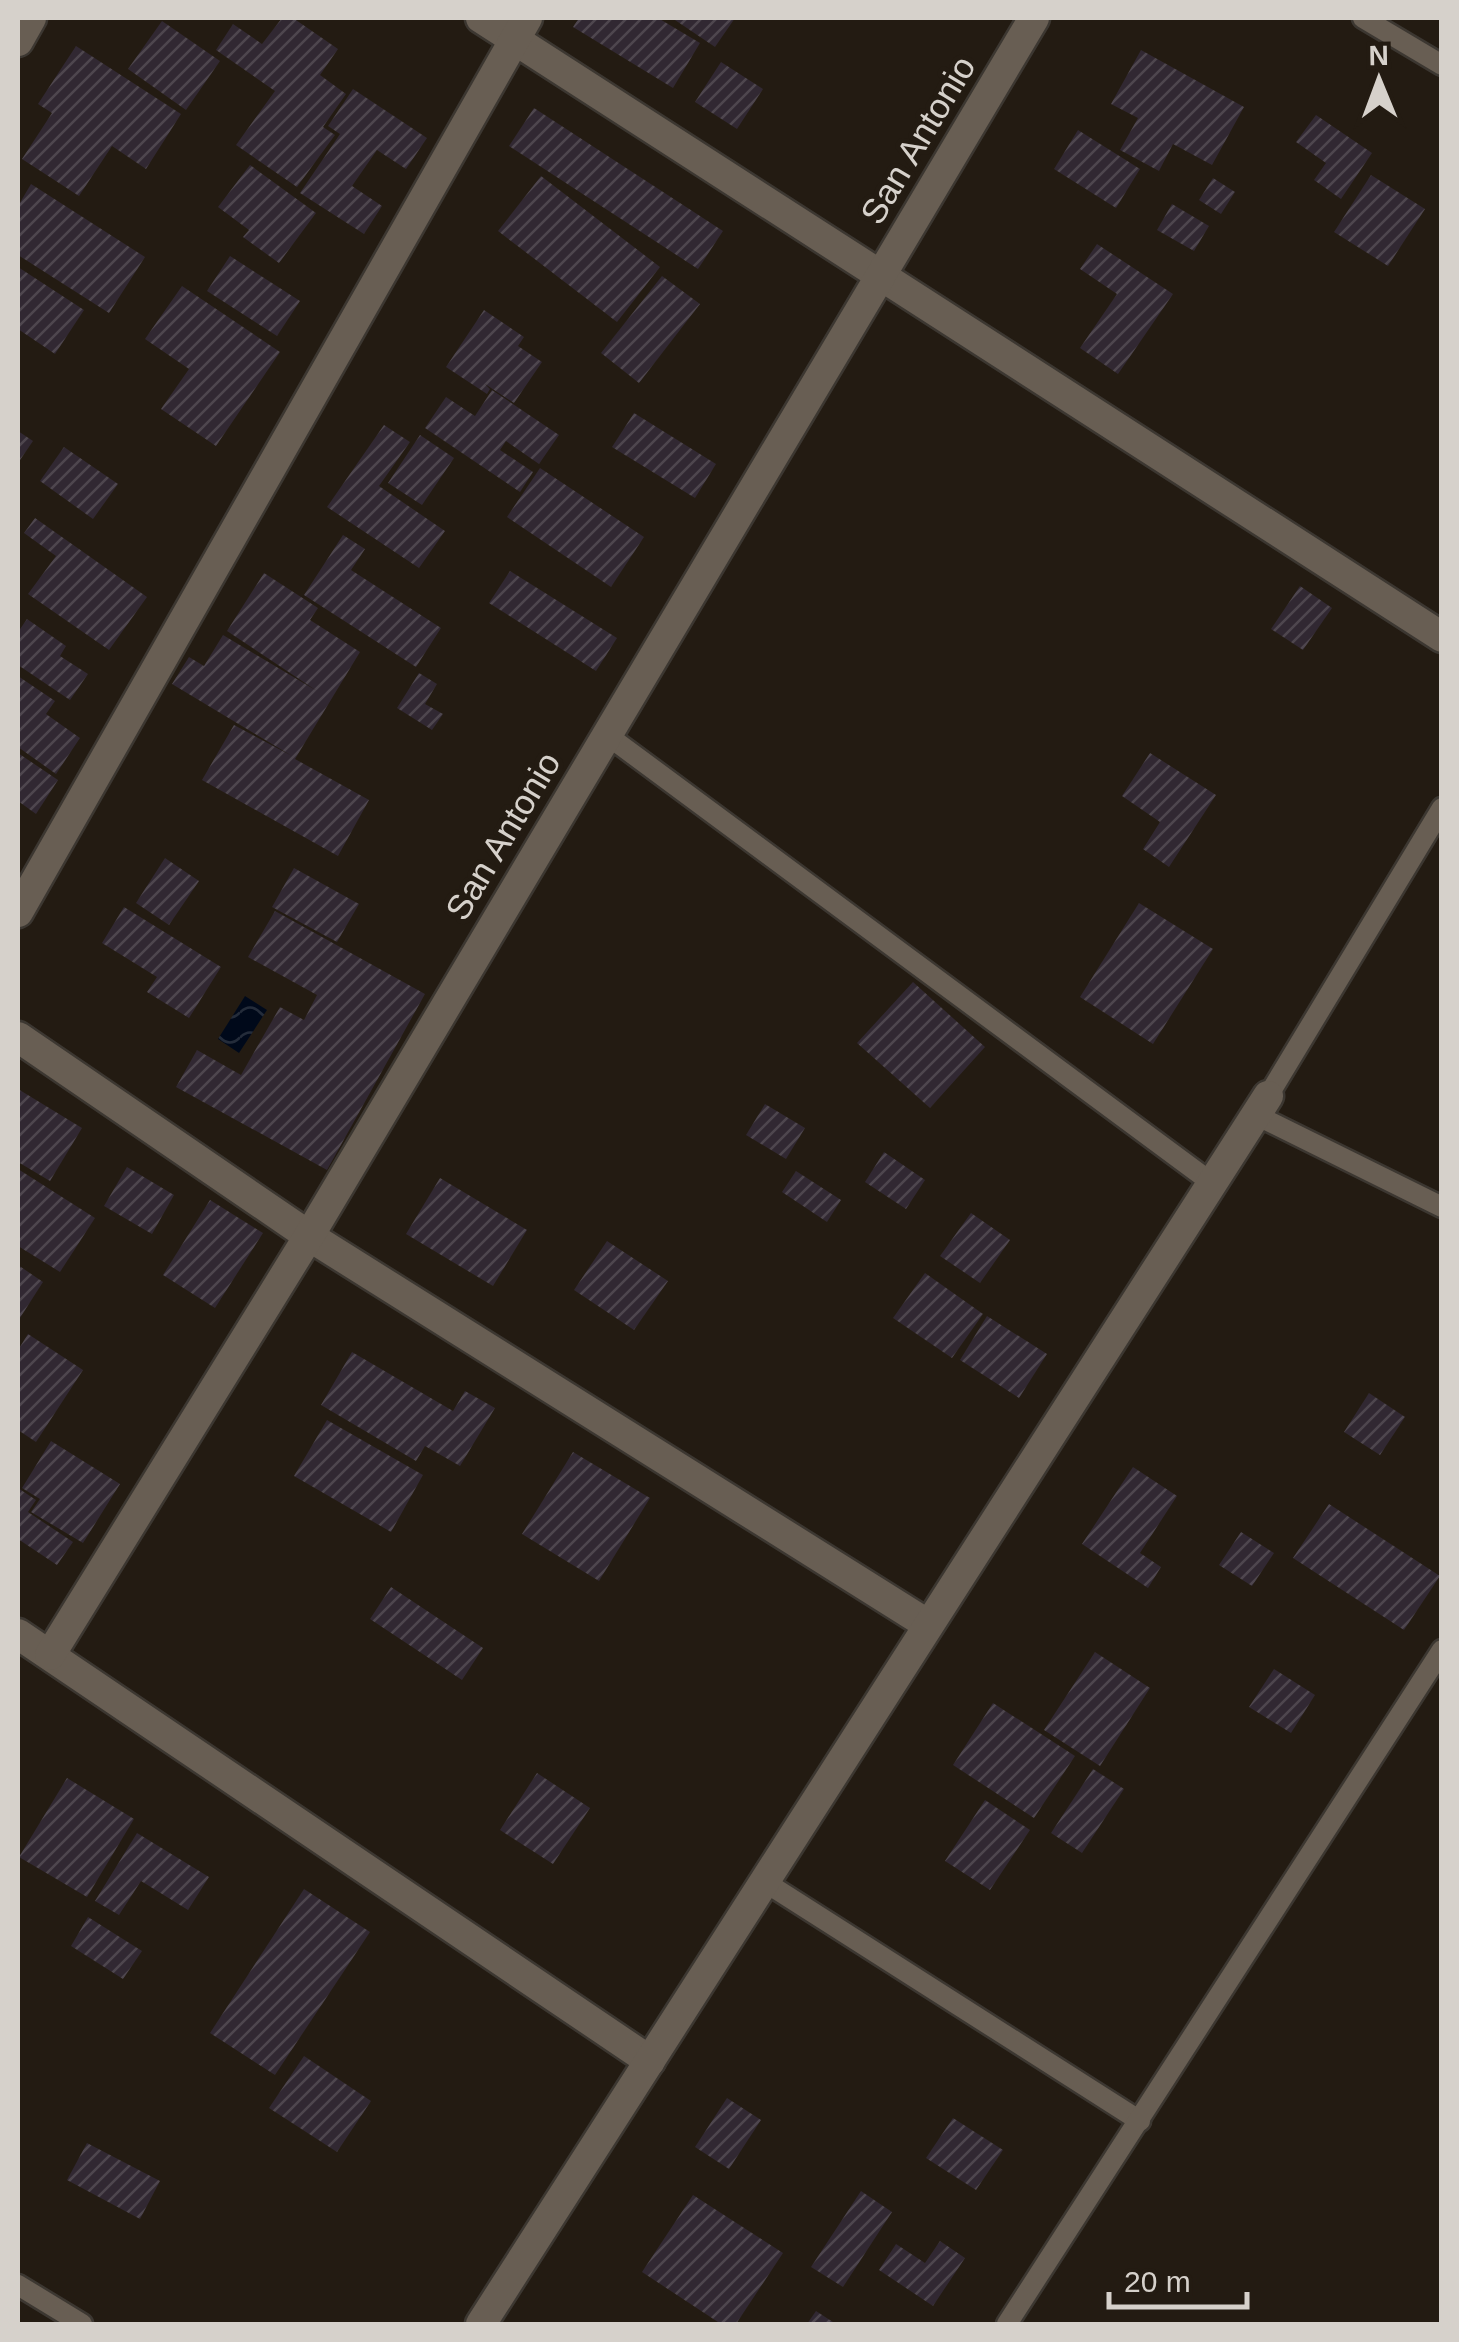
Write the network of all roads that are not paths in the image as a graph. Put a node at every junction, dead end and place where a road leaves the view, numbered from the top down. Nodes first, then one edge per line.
1 (31, 18) edge
2 (481, 18) edge
3 (1034, 18) edge
4 (1363, 18) edge
5 (521, 28) edge
6 (18, 41) edge
7 (1442, 65) edge
8 (881, 275) junction
9 (1442, 637) edge
10 (606, 735) junction
11 (1442, 808) edge
12 (18, 912) edge
13 (18, 1038) edge
14 (1262, 1106) junction
15 (1212, 1182) junction
16 (1442, 1207) edge
17 (309, 1236) junction
18 (928, 1624) junction
19 (18, 1634) edge
20 (1442, 1650) edge
21 (50, 1655) junction
22 (765, 1882) junction
23 (650, 2061) junction
24 (1140, 2121) junction
25 (18, 2285) edge
26 (82, 2324) edge
27 (481, 2324) edge
28 (1006, 2324) edge

1 - 6 street
2 - 5 street
3 - 8 street, San Antonio
4 - 7 lane
5 - 8 street
5 - 12 street
8 - 9 street
8 - 10 street, San Antonio
10 - 15 lane
10 - 17 street, San Antonio
11 - 14 lane
13 - 17 street
14 - 15 street
14 - 16 lane
15 - 18 street
17 - 18 street
17 - 21 street, San Antonio
18 - 22 street
19 - 21 street
20 - 24 lane
21 - 23 street
22 - 23 street
22 - 24 lane
23 - 27 street
24 - 28 lane
25 - 26 lane

